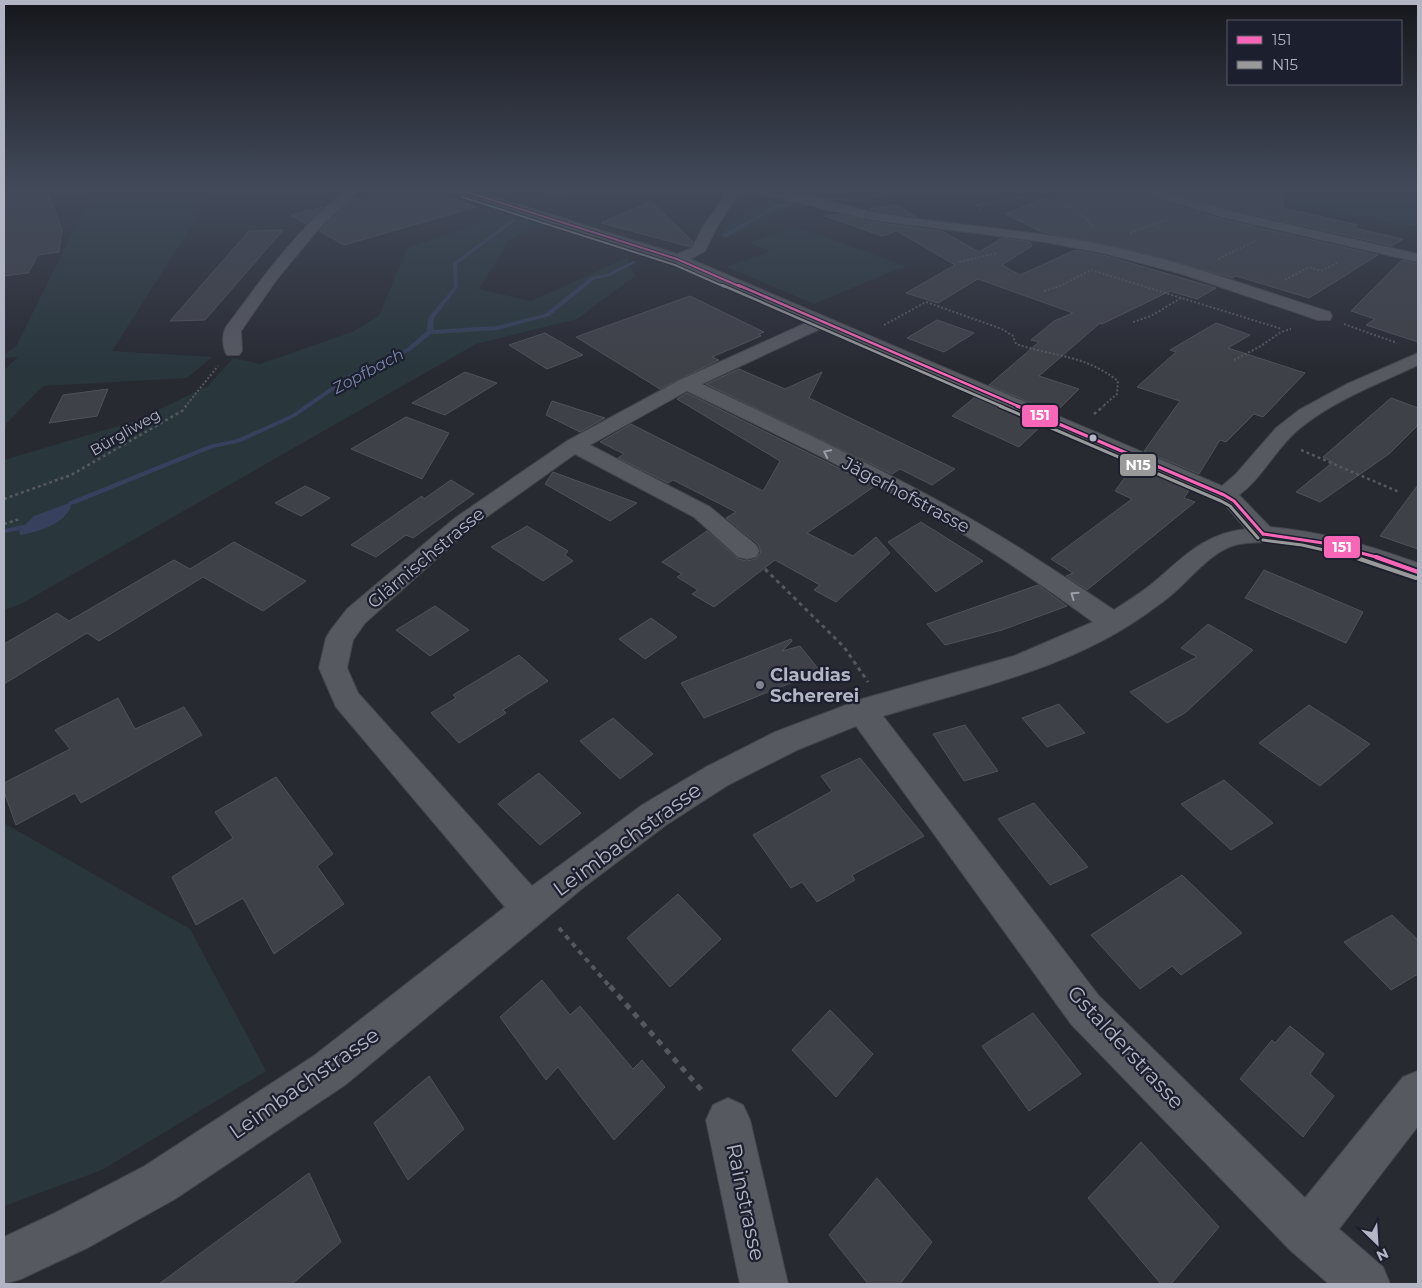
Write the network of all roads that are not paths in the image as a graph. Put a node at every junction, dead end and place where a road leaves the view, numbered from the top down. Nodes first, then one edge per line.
1 (292, 251) edge
2 (652, 251) edge
3 (698, 251) edge
4 (1113, 251) edge
5 (1389, 251) edge
6 (1418, 258) edge
7 (677, 259) junction
8 (1324, 316) road end
9 (821, 322) junction
10 (233, 351) road end
11 (1418, 358) edge
12 (687, 384) junction
13 (574, 445) junction
14 (1224, 494) junction
15 (1262, 534) junction
16 (747, 551) road end
17 (1418, 572) edge
18 (1114, 623) junction
19 (867, 700) junction
20 (543, 917) junction
21 (1418, 1092) edge
22 (728, 1120) road end
23 (1307, 1233) junction
24 (4, 1262) edge
25 (764, 1284) edge
26 (1366, 1284) edge

1 - 10 street
2 - 7 street
3 - 7 street
4 - 8 street
5 - 6 street
7 - 9 street
9 - 12 street, Glärnischstrasse
9 - 14 street
11 - 14 street
12 - 13 street, Glärnischstrasse
18 -> 12 street, Jägerhofstrasse
13 - 16 street
13 - 20 street, Glärnischstrasse
14 - 15 street
15 - 17 street, Leimbachstrasse
15 - 18 street, Leimbachstrasse
18 - 19 street, Leimbachstrasse
19 - 20 street, Leimbachstrasse
19 - 23 street, Gstalderstrasse
20 - 24 street, Leimbachstrasse
21 - 23 street
22 - 25 street, Rainstrasse
23 - 26 street, Gstalderstrasse

